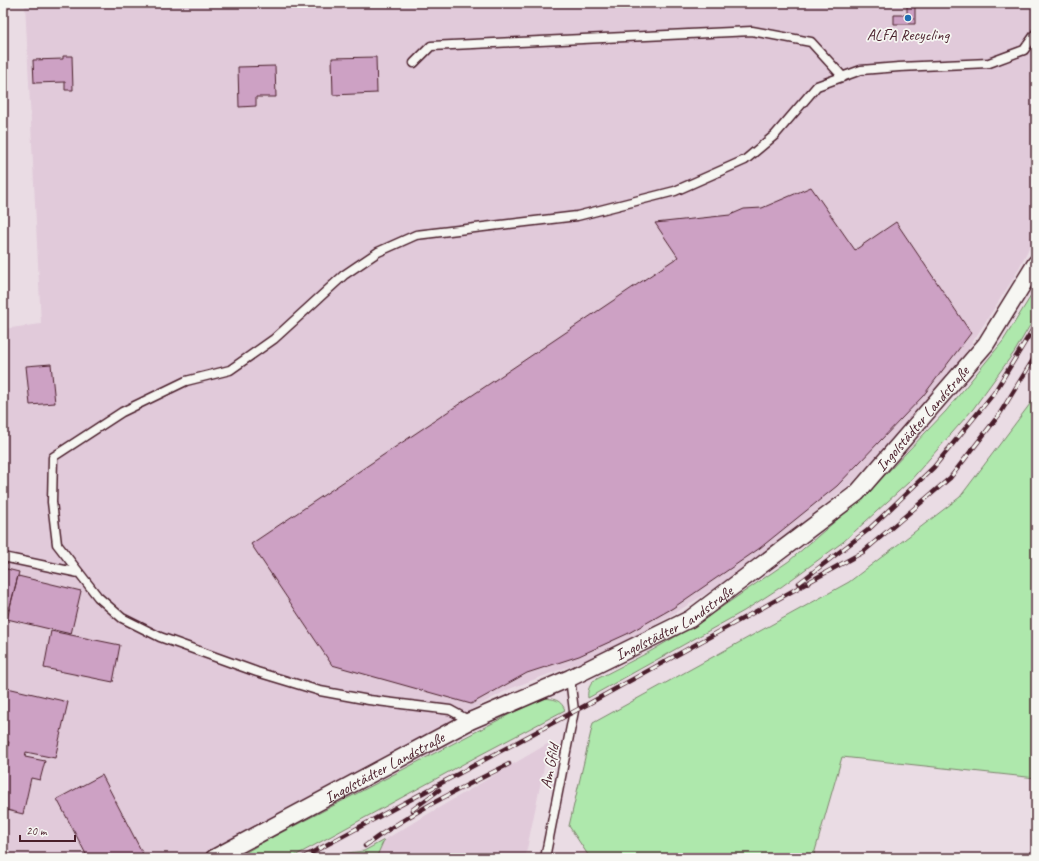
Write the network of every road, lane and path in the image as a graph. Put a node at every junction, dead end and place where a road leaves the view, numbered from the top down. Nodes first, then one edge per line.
1 (1036, 34) edge
2 (414, 63) dead end
3 (843, 76) junction
4 (1036, 262) edge
5 (3, 557) edge
6 (79, 573) junction
7 (570, 678) junction
8 (470, 721) junction
9 (214, 858) edge
10 (545, 858) edge

1 - 3 lane
2 - 3 lane
3 - 6 lane
4 - 7 street, Ingolstädter Landstraße
5 - 6 lane
6 - 8 lane
7 - 8 street, Ingolstädter Landstraße
7 - 10 lane, Am Gfild
8 - 9 street, Ingolstädter Landstraße

